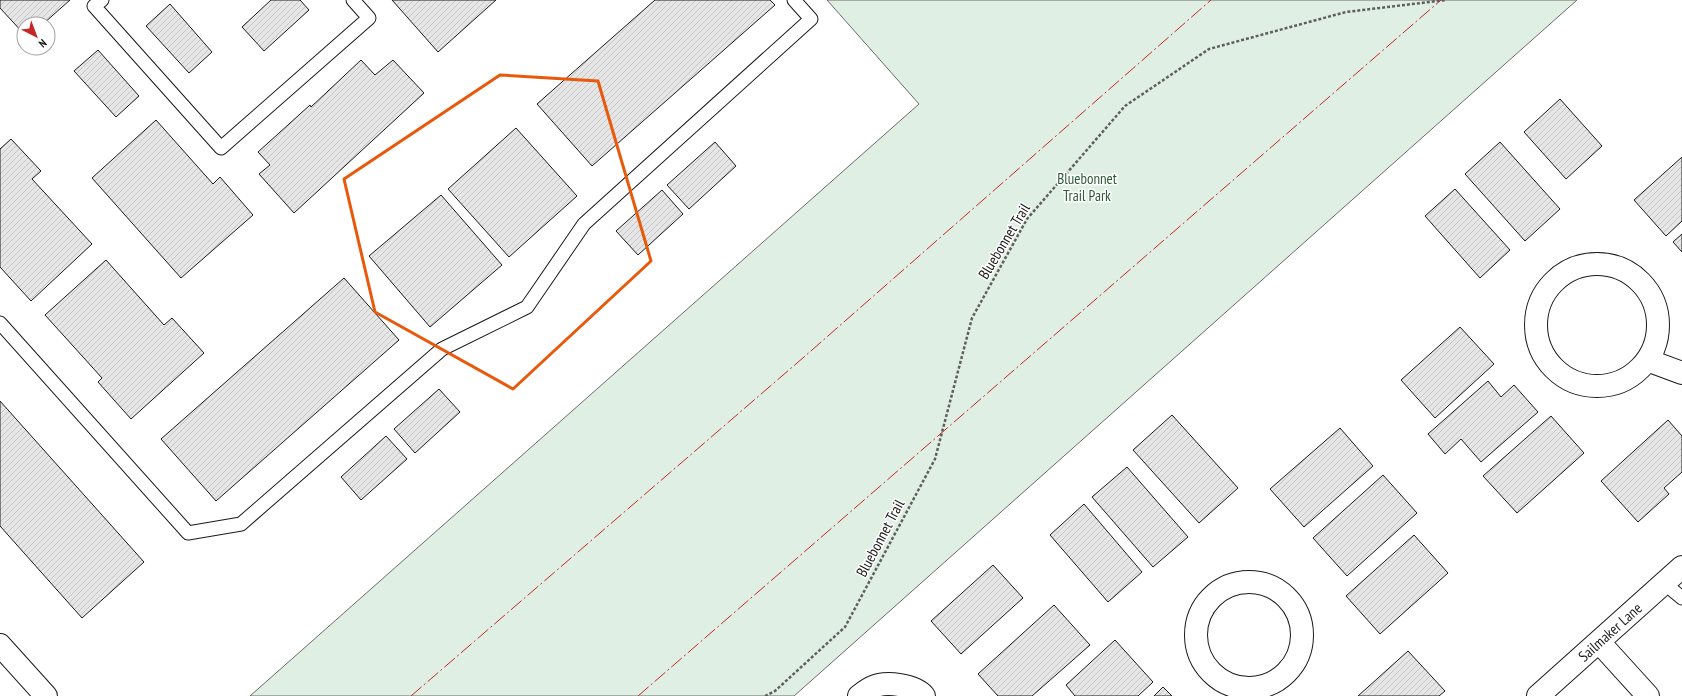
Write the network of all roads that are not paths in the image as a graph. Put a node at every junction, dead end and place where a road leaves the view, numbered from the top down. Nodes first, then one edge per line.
1 (102, 0) edge
2 (354, 0) edge
3 (794, 0) edge
4 (2, 329) edge
5 (1647, 360) junction
6 (1682, 373) edge
7 (1682, 567) edge
8 (1664, 583) junction
9 (1682, 598) edge
10 (1599, 642) junction
11 (0, 645) edge
12 (1272, 691) edge
13 (46, 696) edge
14 (859, 696) edge
15 (924, 696) edge
16 (1538, 696) edge
17 (1648, 696) edge

1 - 2 lane
3 - 4 lane
5 - 5 street
5 - 6 street
7 - 8 street, Sailmaker Lane
8 - 9 lane
8 - 10 street, Sailmaker Lane
10 - 16 street, Sailmaker Lane
10 - 17 street
11 - 13 street
12 - 12 street
14 - 15 street

